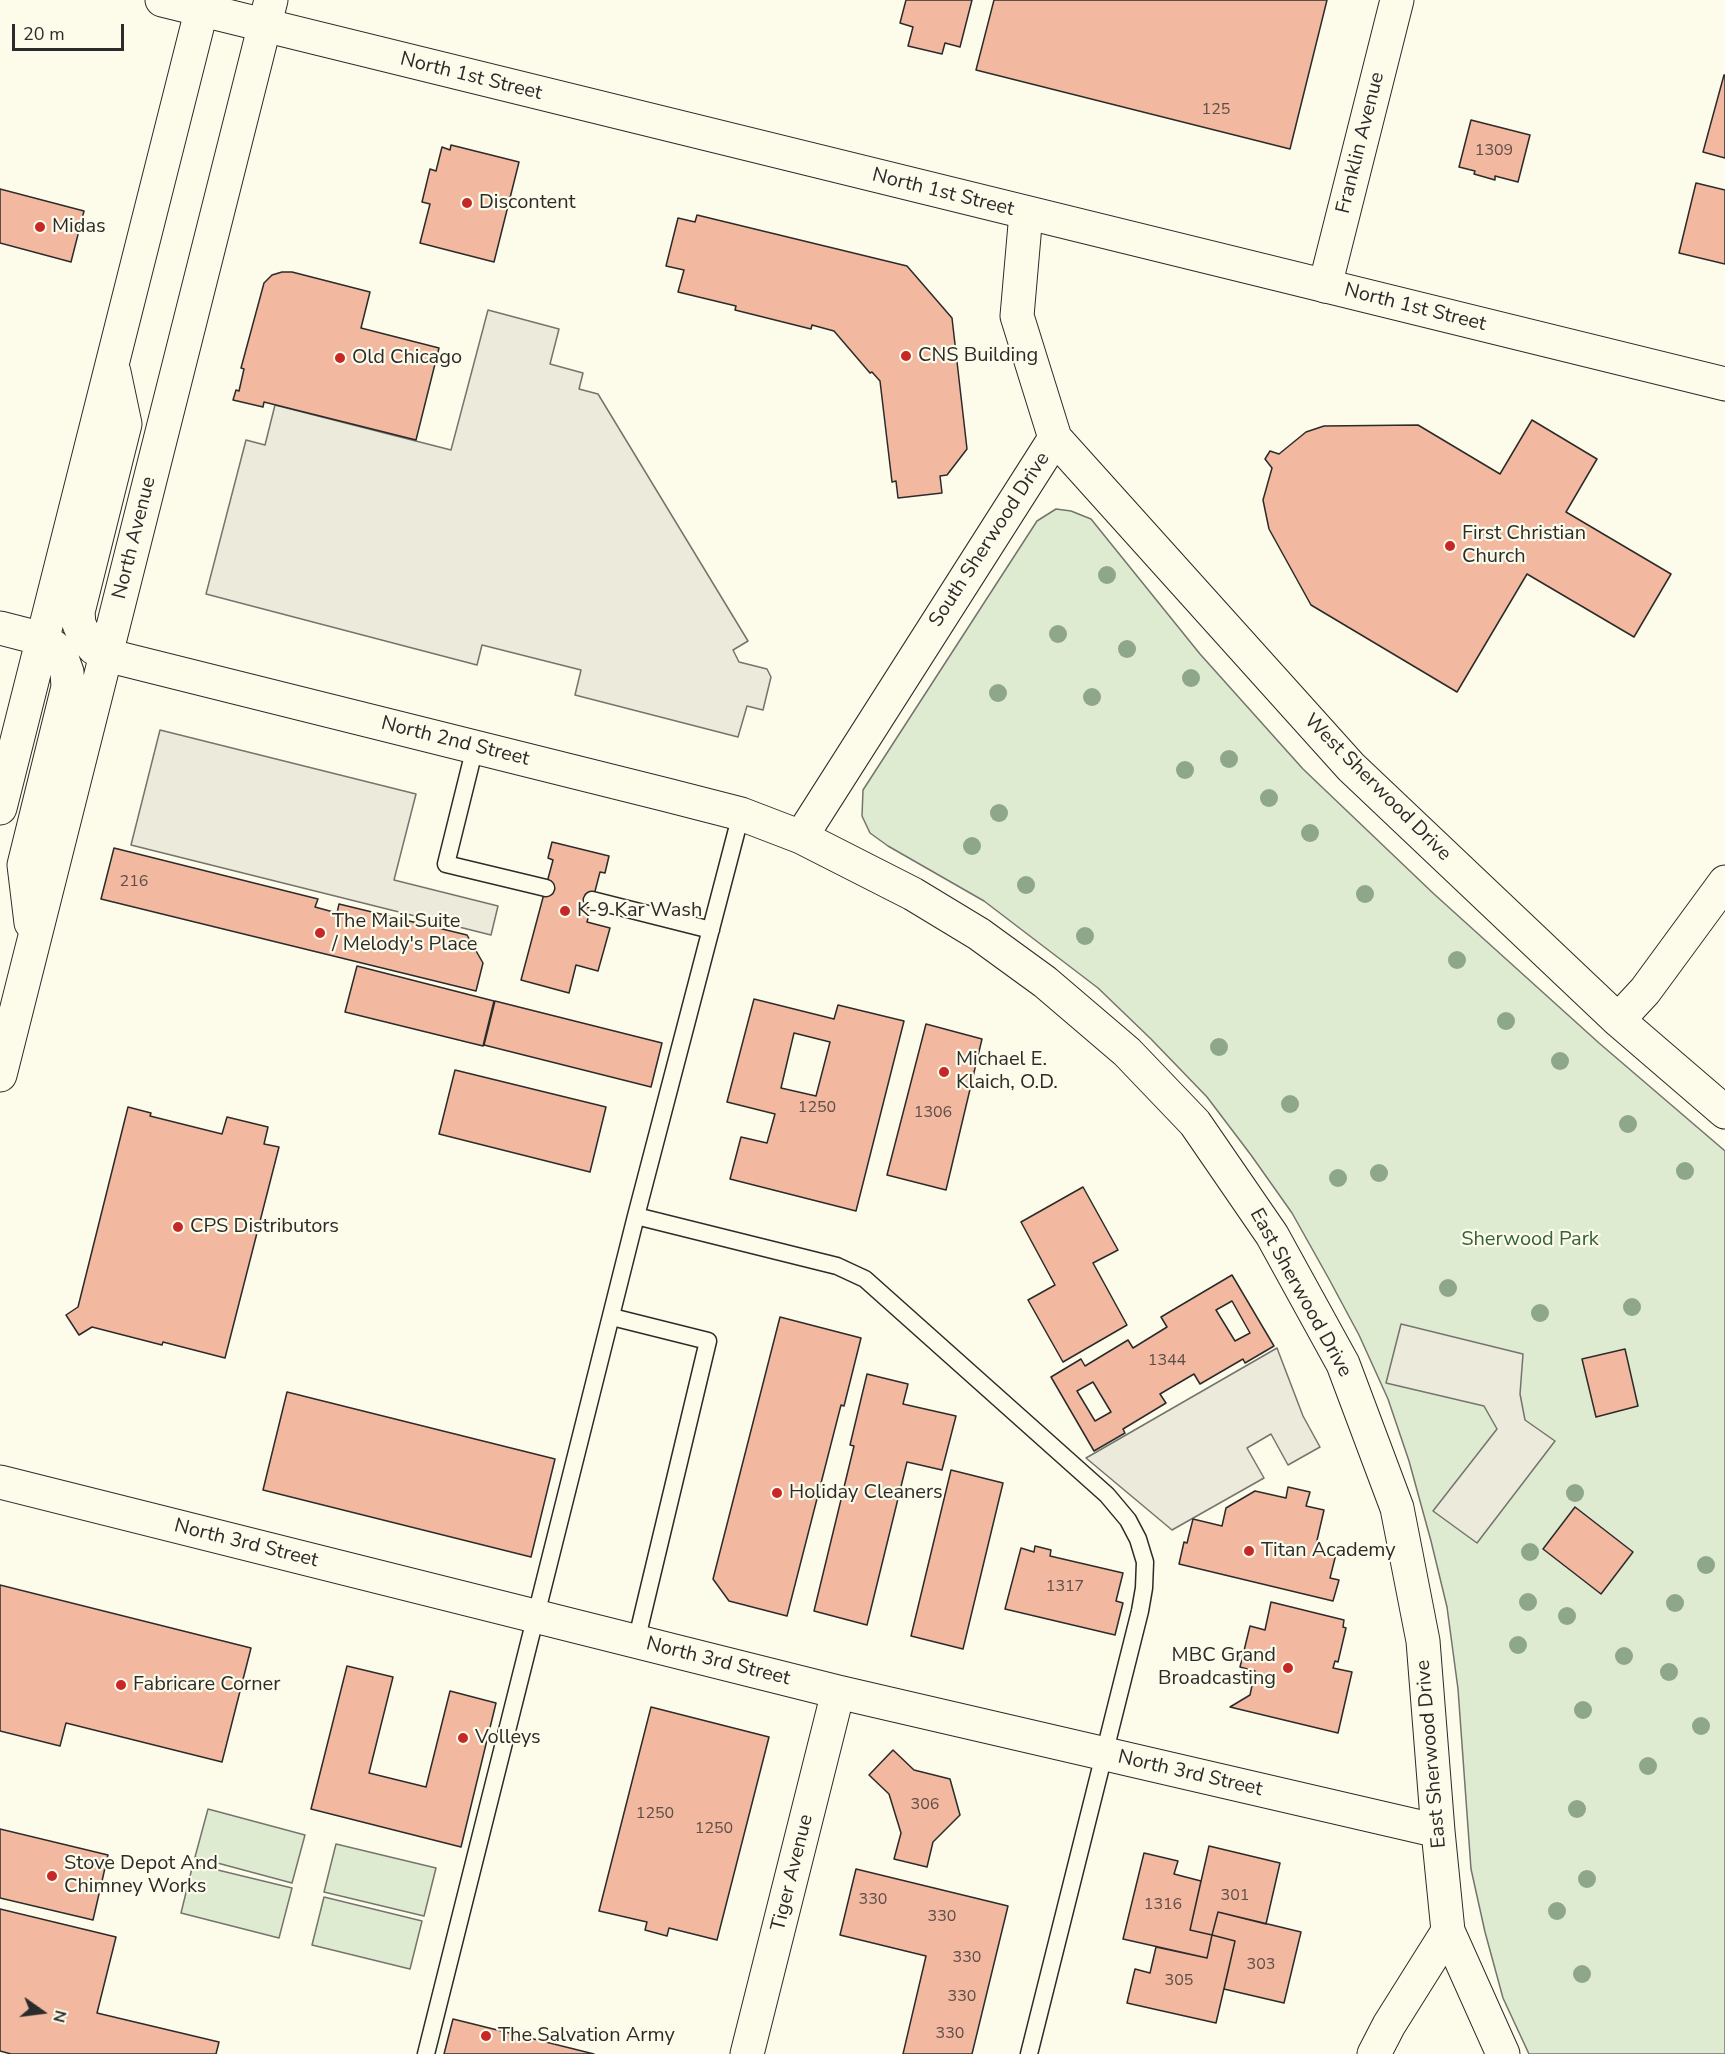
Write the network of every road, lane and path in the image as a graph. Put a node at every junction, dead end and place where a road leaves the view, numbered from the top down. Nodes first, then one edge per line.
1 (162, 0) edge
2 (1397, 0) edge
3 (203, 5) edge
4 (267, 13) edge
5 (1026, 213) junction
6 (1325, 286) junction
7 (112, 364) junction
8 (1725, 384) edge
9 (1055, 438) junction
10 (0, 628) edge
11 (44, 639) junction
12 (106, 655) junction
13 (475, 747) junction
14 (1, 804) edge
15 (741, 814) junction
16 (801, 837) junction
17 (1725, 882) edge
18 (546, 888) dead end
19 (592, 900) dead end
20 (711, 930) junction
21 (34, 942) junction
22 (1618, 1020) junction
23 (0, 1075) edge
24 (1725, 1112) edge
25 (636, 1216) junction
26 (612, 1317) junction
27 (0, 1482) edge
28 (537, 1617) junction
29 (636, 1642) junction
30 (838, 1692) junction
31 (1105, 1754) junction
32 (1438, 1831) junction
33 (1448, 1931) junction
34 (426, 2054) edge
35 (747, 2054) edge
36 (1029, 2054) edge
37 (1374, 2054) edge
38 (1503, 2054) edge

1 - 3 street, North 1st Street
2 - 6 street, Franklin Avenue
3 - 4 street, North 1st Street
3 - 7 street
4 - 5 street, North 1st Street
4 - 12 street, North Avenue
5 - 6 street, North 1st Street
5 - 9 street, South Sherwood Drive
6 - 8 street, North 1st Street
7 - 11 street
7 - 12 street
9 - 16 street, South Sherwood Drive
9 - 22 street, West Sherwood Drive
10 - 11 street
11 - 14 street
11 - 21 street
12 - 13 street, North 2nd Street
12 - 21 street, North Avenue
13 - 15 street, North 2nd Street
13 - 18 lane
15 - 16 street, North 2nd Street
15 - 20 lane
16 - 32 street, East Sherwood Drive
17 - 22 street
19 - 20 lane
20 - 25 lane
21 - 23 street, North Avenue
22 - 24 street, West Sherwood Drive
25 - 26 lane
25 - 31 lane
26 - 28 lane
26 - 29 lane
27 - 28 street, North 3rd Street
28 - 29 street, North 3rd Street
28 - 34 lane
29 - 30 street, North 3rd Street
30 - 31 street, North 3rd Street
30 - 35 street, Tiger Avenue
31 - 32 street, North 3rd Street
31 - 36 lane
32 - 33 street, East Sherwood Drive
33 - 37 street
33 - 38 street, East Sherwood Drive

